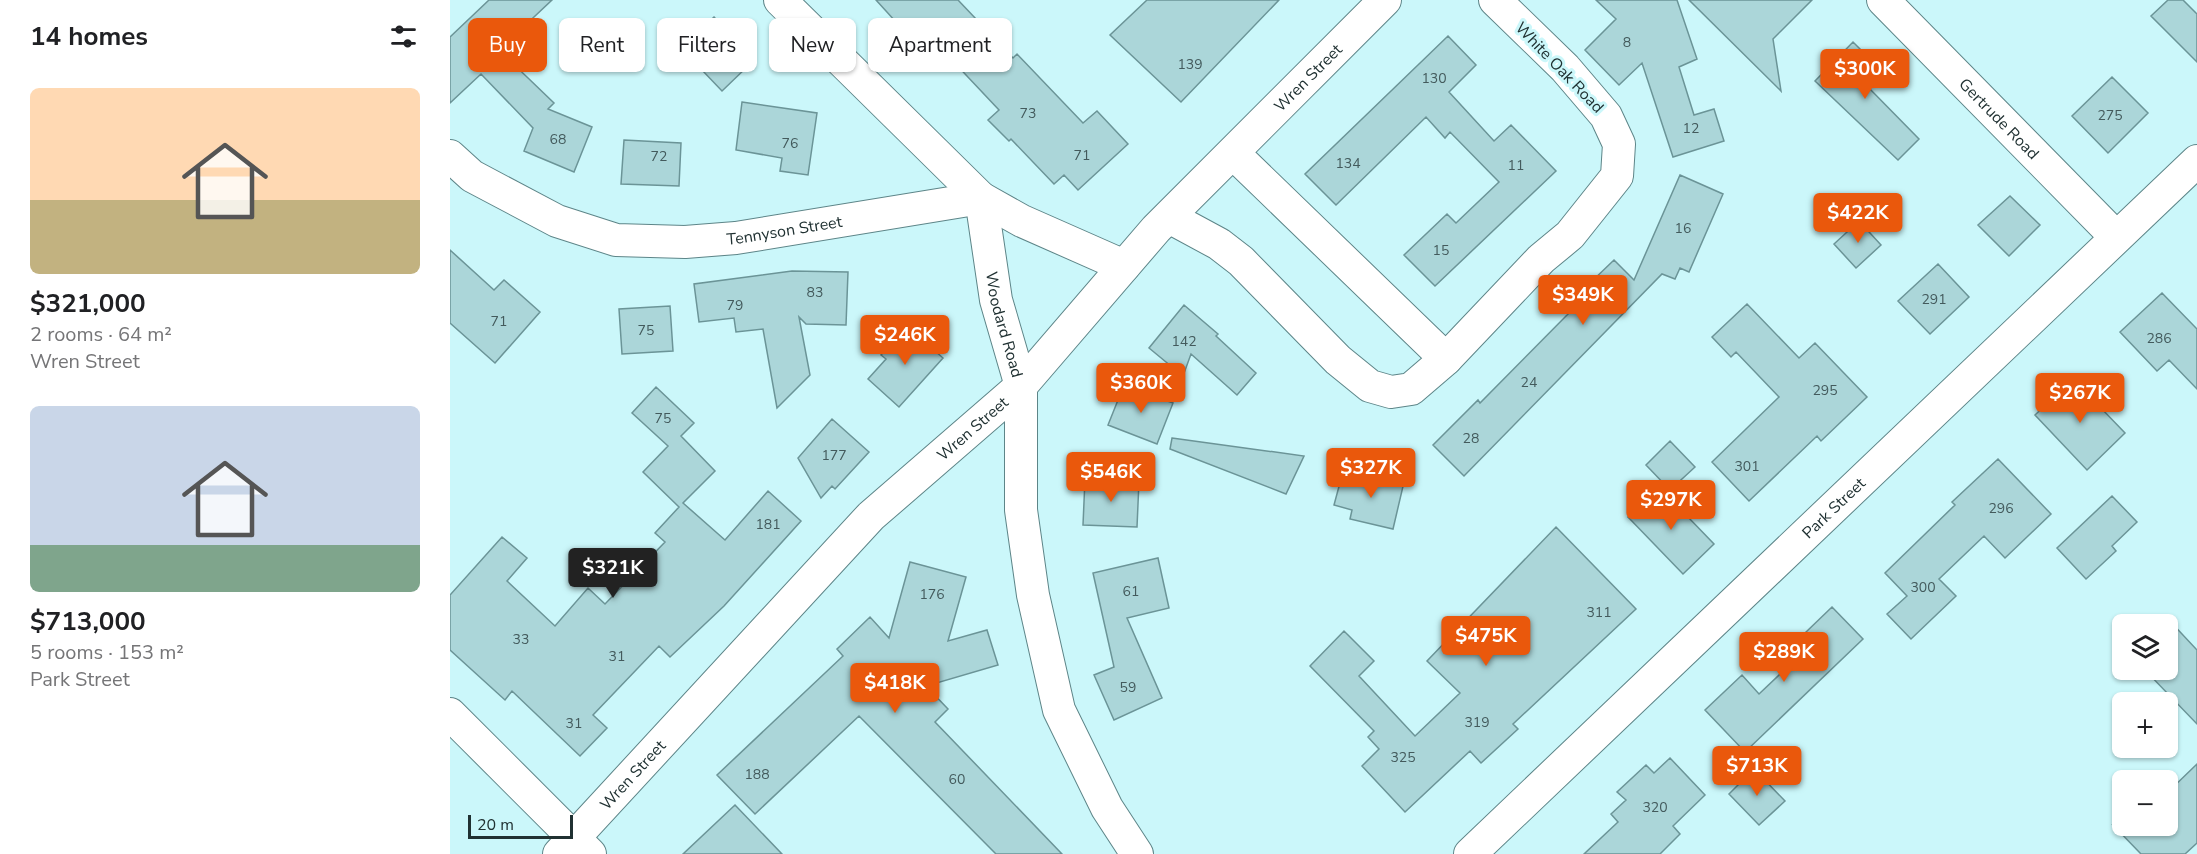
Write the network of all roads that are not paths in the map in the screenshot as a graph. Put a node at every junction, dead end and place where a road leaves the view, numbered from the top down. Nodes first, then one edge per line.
1 (780, 0) edge
2 (1385, 0) edge
3 (1495, 0) edge
4 (1883, 0) edge
5 (1233, 153) junction
6 (450, 156) edge
7 (2197, 161) edge
8 (981, 198) junction
9 (1169, 217) junction
10 (2116, 237) junction
11 (1124, 266) junction
12 (1446, 359) junction
13 (1021, 386) junction
14 (450, 714) edge
15 (574, 849) edge
16 (1137, 854) edge
17 (1470, 854) edge

1 - 8 street
2 - 5 street, Wren Street
3 - 12 street, White Oak Road
4 - 10 street, Gertrude Road
5 - 9 street, Wren Street
5 - 12 street
6 - 8 street, Tennyson Street
7 - 10 street, Park Street
8 - 11 street
8 - 13 street, Woodard Road
9 - 11 street, Wren Street
9 - 12 street, White Oak Road
10 - 17 street, Park Street
11 - 13 street, Wren Street
13 - 15 street, Wren Street
13 - 16 street, Woodard Road
14 - 15 street

